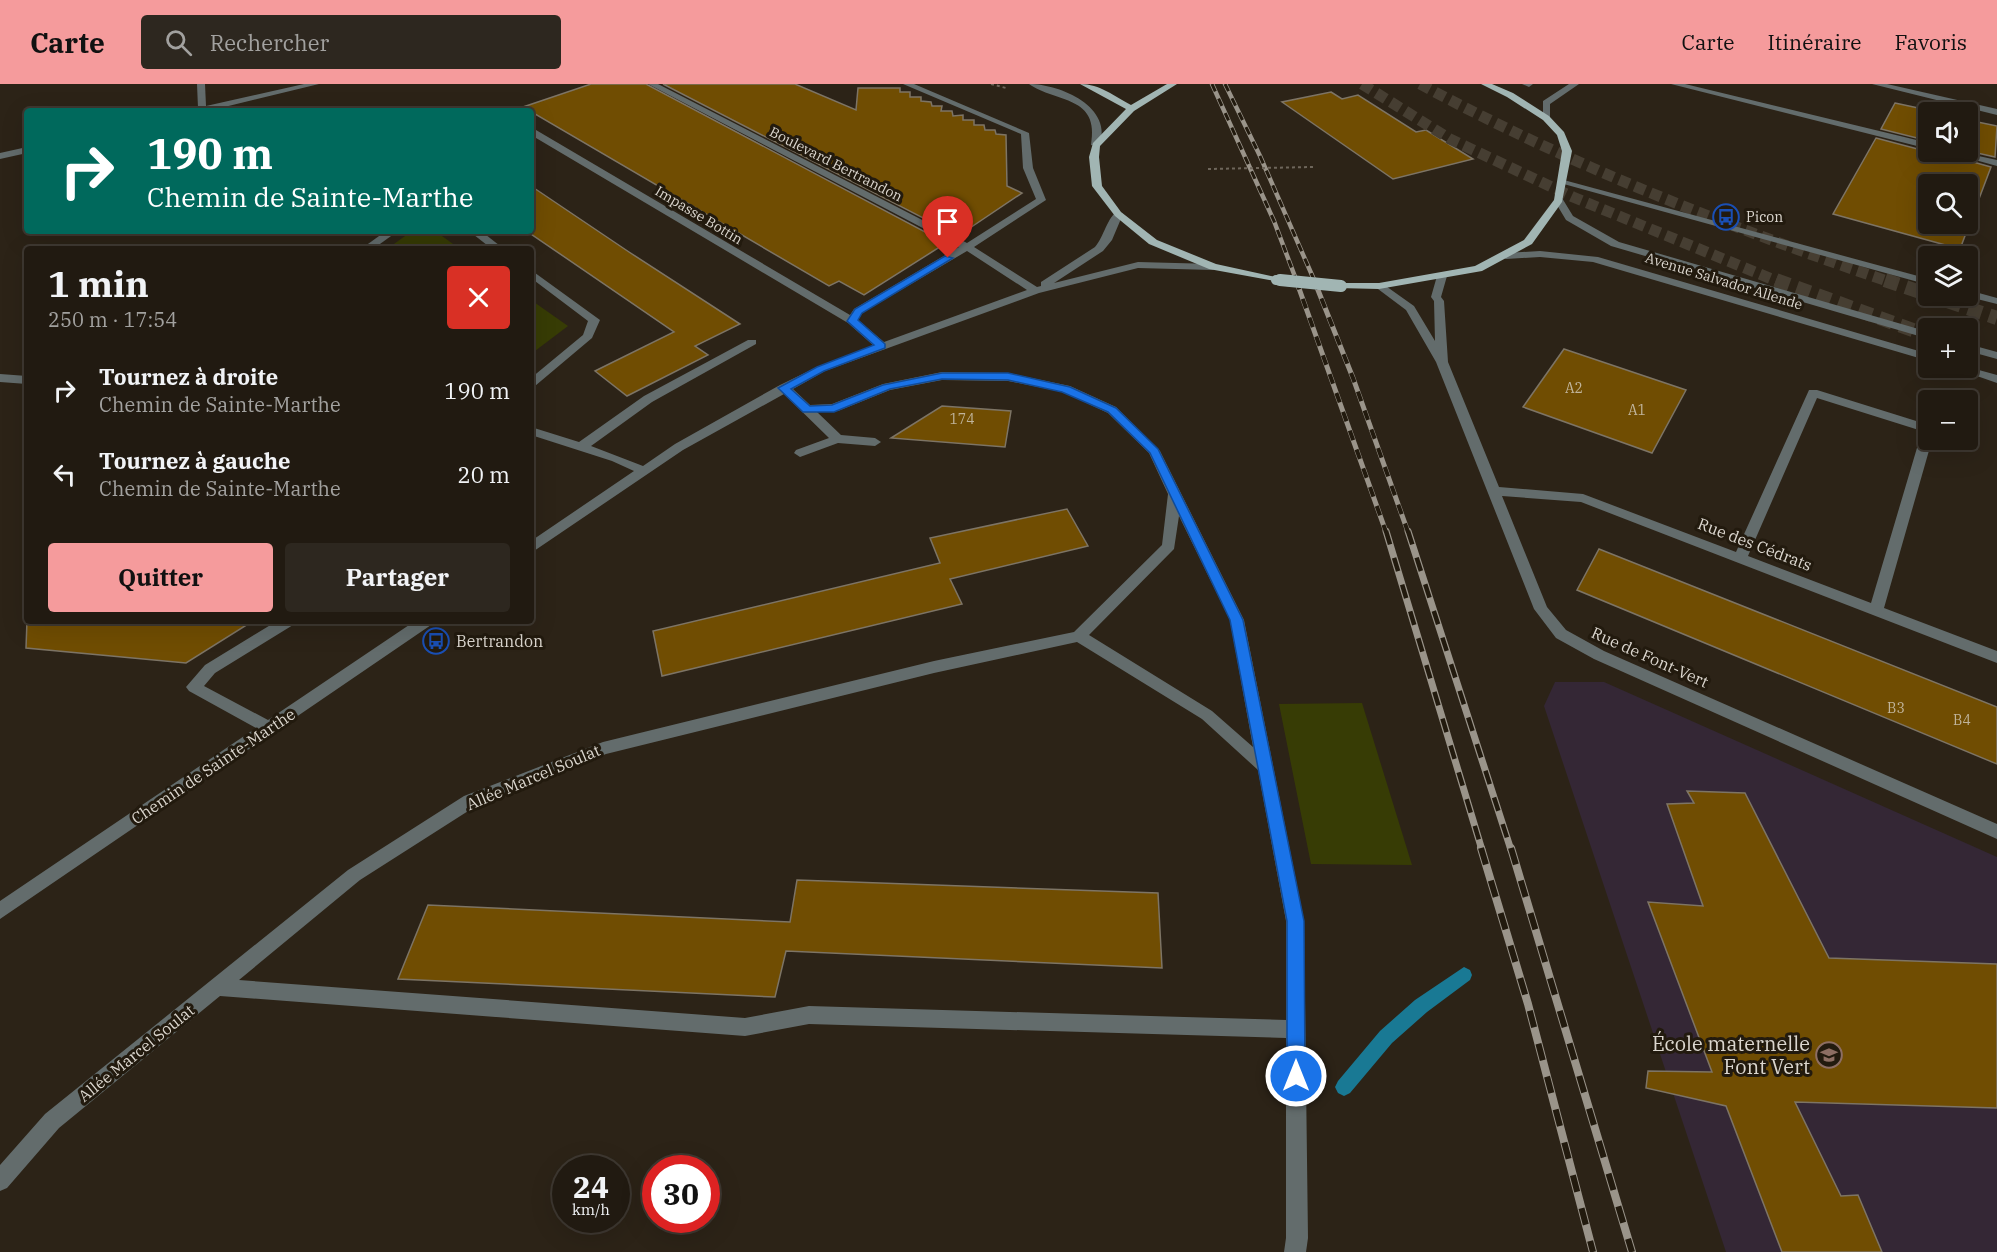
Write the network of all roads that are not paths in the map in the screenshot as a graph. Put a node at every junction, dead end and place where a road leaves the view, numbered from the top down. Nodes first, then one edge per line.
1 (201, 84) edge
2 (315, 84) edge
3 (652, 84) edge
4 (907, 84) edge
5 (1033, 84) edge
6 (1084, 84) edge
7 (1173, 84) edge
8 (1485, 84) edge
9 (1575, 84) edge
10 (1675, 84) edge
11 (1876, 84) edge
12 (199, 108) edge
13 (208, 108) edge
14 (1131, 109) junction
15 (1997, 112) edge
16 (1546, 118) junction
17 (534, 133) edge
18 (1918, 143) edge
19 (1096, 145) junction
20 (24, 151) edge
21 (0, 156) edge
22 (1978, 158) edge
23 (1997, 163) edge
24 (1563, 182) junction
25 (1559, 200) junction
26 (1118, 214) junction
27 (388, 234) edge
28 (478, 234) edge
29 (370, 246) edge
30 (495, 246) edge
31 (967, 247) junction
32 (1506, 256) junction
33 (1213, 267) junction
34 (534, 275) edge
35 (1442, 276) junction
36 (1918, 279) edge
37 (1379, 286) junction
38 (1035, 291) junction
39 (1978, 296) edge
40 (1997, 301) edge
41 (852, 321) junction
42 (1918, 333) edge
43 (752, 342) dead end
44 (881, 346) junction
45 (1978, 350) edge
46 (1918, 355) edge
47 (1997, 356) edge
48 (1442, 362) junction
49 (1978, 373) edge
50 (0, 378) edge
51 (1997, 379) edge
52 (24, 380) edge
53 (534, 381) edge
54 (784, 388) junction
55 (807, 409) junction
56 (1918, 426) edge
57 (534, 432) edge
58 (837, 439) junction
59 (875, 442) dead end
60 (581, 447) junction
61 (1923, 450) edge
62 (800, 453) dead end
63 (644, 471) junction
64 (1494, 491) junction
65 (1175, 492) junction
66 (534, 546) edge
67 (1740, 558) junction
68 (1876, 610) junction
69 (283, 624) edge
70 (422, 624) edge
71 (1079, 636) junction
72 (1997, 657) edge
73 (269, 728) junction
74 (1265, 767) junction
75 (1997, 832) edge
76 (0, 911) edge
77 (216, 987) junction
78 (1296, 1029) junction
79 (0, 1181) edge
80 (1295, 1252) edge

1 - 12 street
2 - 13 street
3 - 31 street, Boulevard Bertrandon
4 - 31 street
5 - 19 street
6 - 14 main road
7 - 14 main road
8 - 16 main road
9 - 16 street
10 - 18 street
11 - 15 street
14 - 19 main road
16 - 24 main road
17 - 41 street, Impasse Bottin
19 - 26 main road
20 - 21 street
22 - 23 street
24 - 25 main road
24 - 36 street
25 - 32 main road
25 - 42 street, Avenue Salvador Allende
26 - 33 main road
26 - 38 street
27 - 29 street
28 - 30 street
31 - 38 street, Boulevard Bertrandon
31 - 41 street
32 - 35 main road
32 - 46 street, Avenue Salvador Allende
33 - 37 main road, bridge
33 - 38 street
34 - 53 street
35 - 37 main road
35 - 48 street, Rue de Font-Vert
37 - 48 street, Rue de Font-Vert
38 - 44 street
39 - 40 street
41 - 44 street
43 - 60 street
44 - 54 street
45 - 47 street
48 - 64 street, Rue de Font-Vert
49 - 51 street
50 - 52 street
54 - 55 street
54 - 63 street
55 - 58 street
55 - 65 street
56 - 67 street
57 - 60 street
58 - 59 street
58 - 62 street
60 - 63 street
61 - 68 street
63 - 66 street
64 - 67 street, Rue des Cédrats
64 - 75 street, Rue de Font-Vert
65 - 71 street
65 - 74 street
67 - 68 street, Rue des Cédrats
68 - 72 street, Rue des Cédrats
69 - 73 street
70 - 73 street, Chemin de Sainte-Marthe
71 - 74 street
71 - 77 street, Allée Marcel Soulat
73 - 76 street, Chemin de Sainte-Marthe
74 - 78 street
77 - 78 street
77 - 79 street, Allée Marcel Soulat
78 - 80 street

